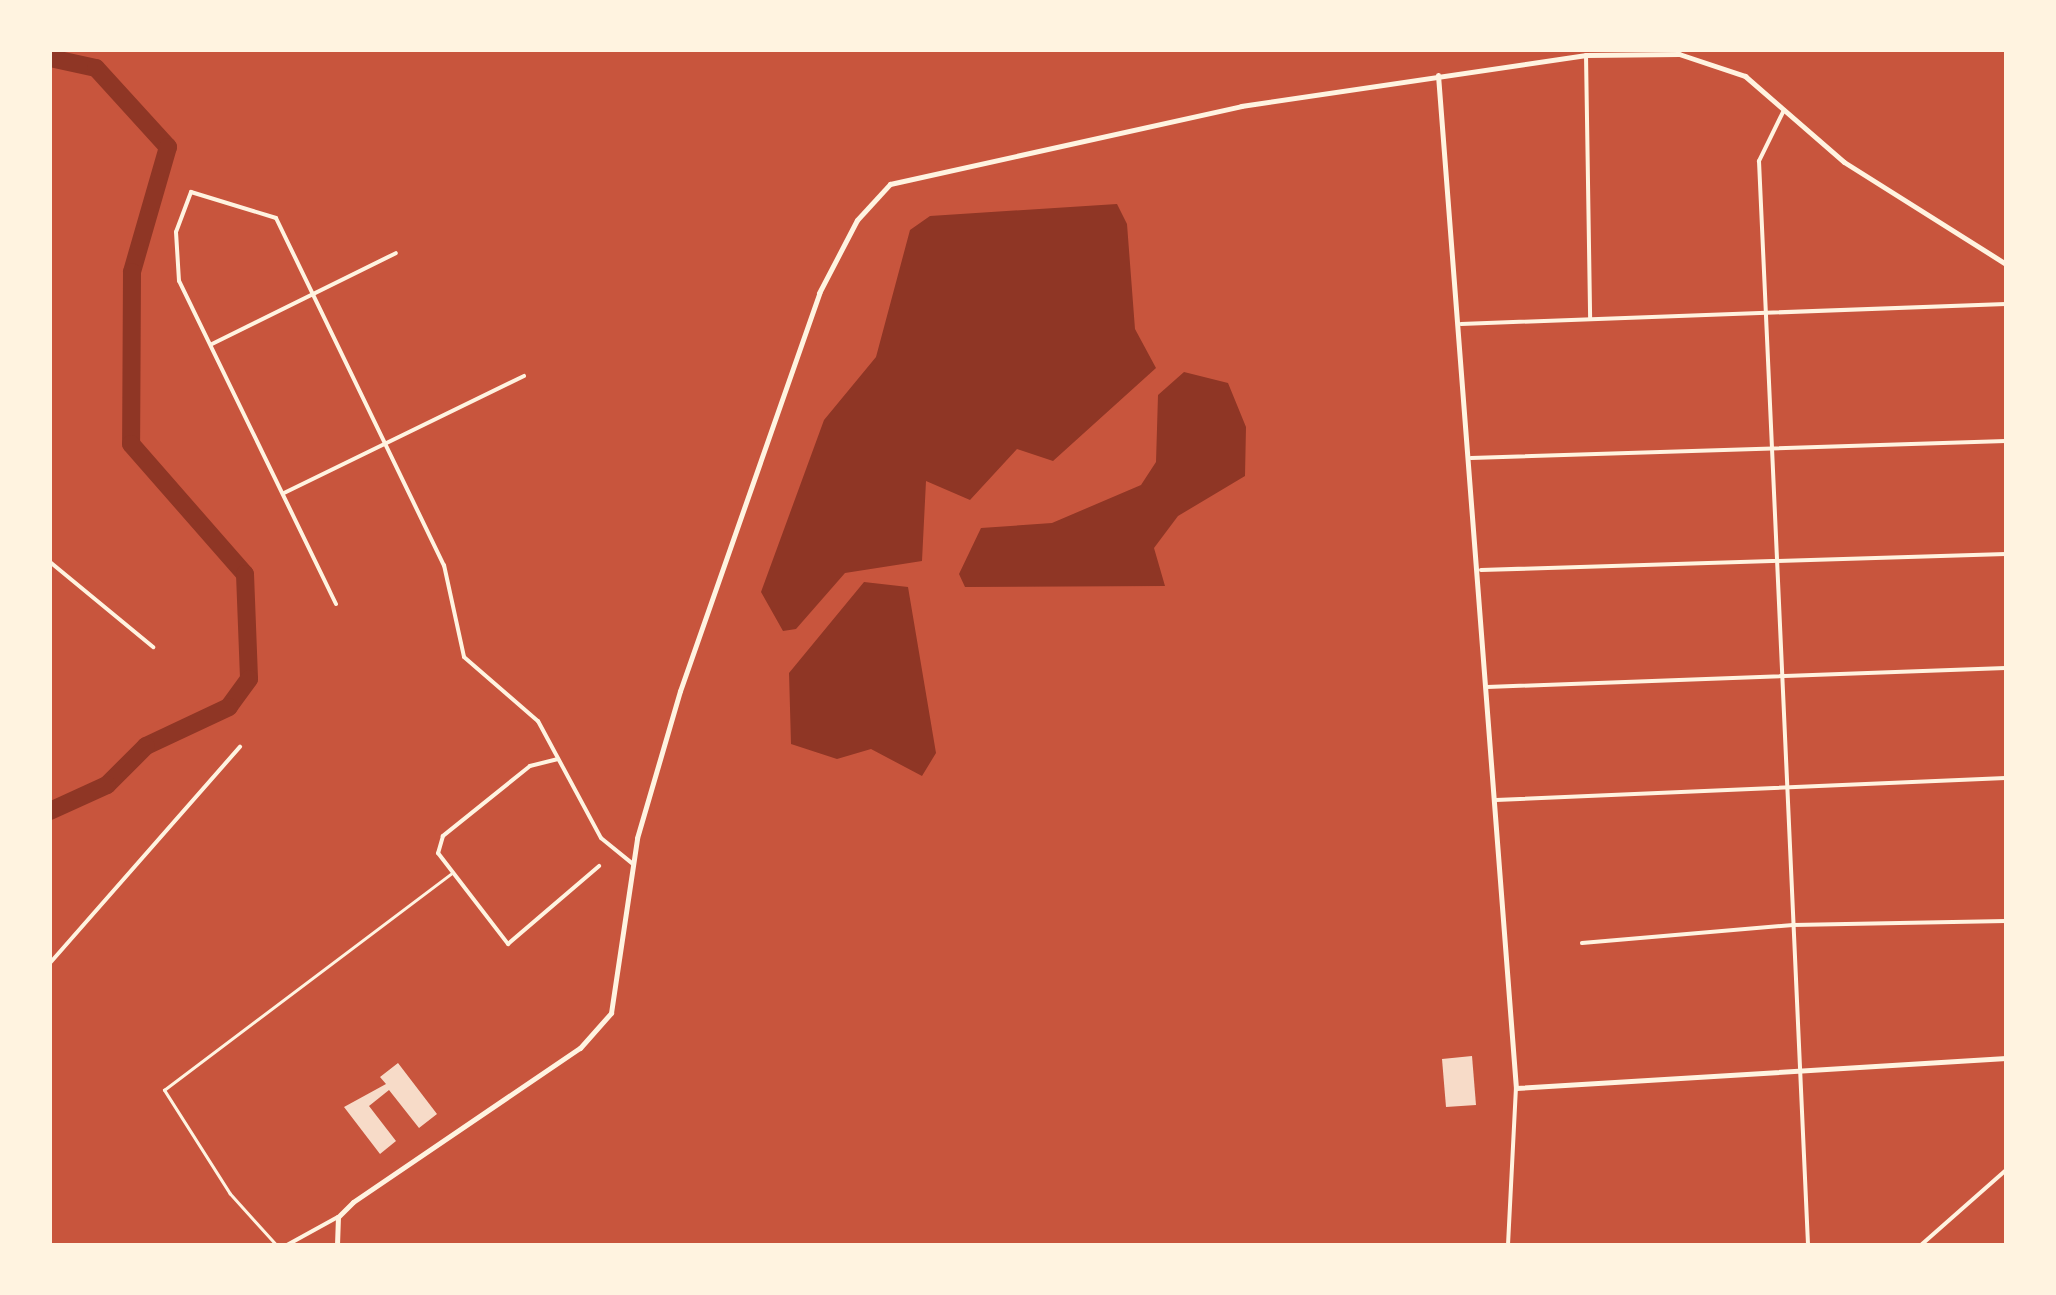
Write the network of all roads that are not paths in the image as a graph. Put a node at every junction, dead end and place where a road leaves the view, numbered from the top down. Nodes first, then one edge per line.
1 (1695, 54) edge
2 (1586, 55) junction
3 (1438, 75) junction
4 (1784, 110) junction
5 (396, 253) dead end
6 (2006, 264) edge
7 (316, 295) junction
8 (2006, 304) edge
9 (1772, 313) junction
10 (1590, 319) junction
11 (1462, 324) junction
12 (212, 344) junction
13 (524, 376) dead end
14 (2006, 442) edge
15 (386, 443) junction
16 (1778, 444) junction
17 (1471, 458) junction
18 (284, 493) junction
19 (2006, 554) edge
20 (1781, 561) junction
21 (50, 562) edge
22 (1481, 570) junction
23 (336, 604) dead end
24 (153, 647) dead end
25 (2006, 668) edge
26 (1783, 677) junction
27 (1487, 686) junction
28 (240, 746) dead end
29 (558, 759) junction
30 (2006, 778) edge
31 (1788, 786) junction
32 (1496, 800) junction
33 (633, 864) junction
34 (599, 866) dead end
35 (454, 873) junction
36 (2006, 920) edge
37 (1793, 924) junction
38 (1582, 942) dead end
39 (50, 962) edge
40 (2006, 1058) edge
41 (1800, 1071) junction
42 (1516, 1088) junction
43 (2006, 1170) edge
44 (338, 1217) junction
45 (276, 1245) edge
46 (287, 1245) edge
47 (337, 1245) edge
48 (1508, 1245) edge
49 (1808, 1245) edge
50 (1921, 1245) edge

1 - 2 street
1 - 4 street
2 - 3 street
2 - 10 street
3 - 11 street
3 - 33 street
4 - 6 street
4 - 9 street
5 - 7 street
7 - 12 street
7 - 12 street
7 - 15 street
8 - 9 street
9 - 10 street
9 - 16 street
10 - 11 street
11 - 17 street
12 - 18 street
13 - 15 street
14 - 16 street
15 - 18 street
15 - 29 street
16 - 17 street
16 - 20 street
17 - 22 street
18 - 23 street
19 - 20 street
20 - 22 street
20 - 26 street
21 - 24 street
22 - 27 street
25 - 26 street
26 - 27 street
26 - 31 street
27 - 32 street
28 - 39 street
29 - 33 street
29 - 35 street
30 - 31 street
31 - 32 street
31 - 37 street
32 - 42 street
33 - 44 street
34 - 35 street
35 - 45 lane
36 - 37 street
37 - 38 street
37 - 41 street
40 - 41 street
41 - 42 street
41 - 49 street
42 - 48 street
43 - 50 street
44 - 46 street
44 - 47 street

